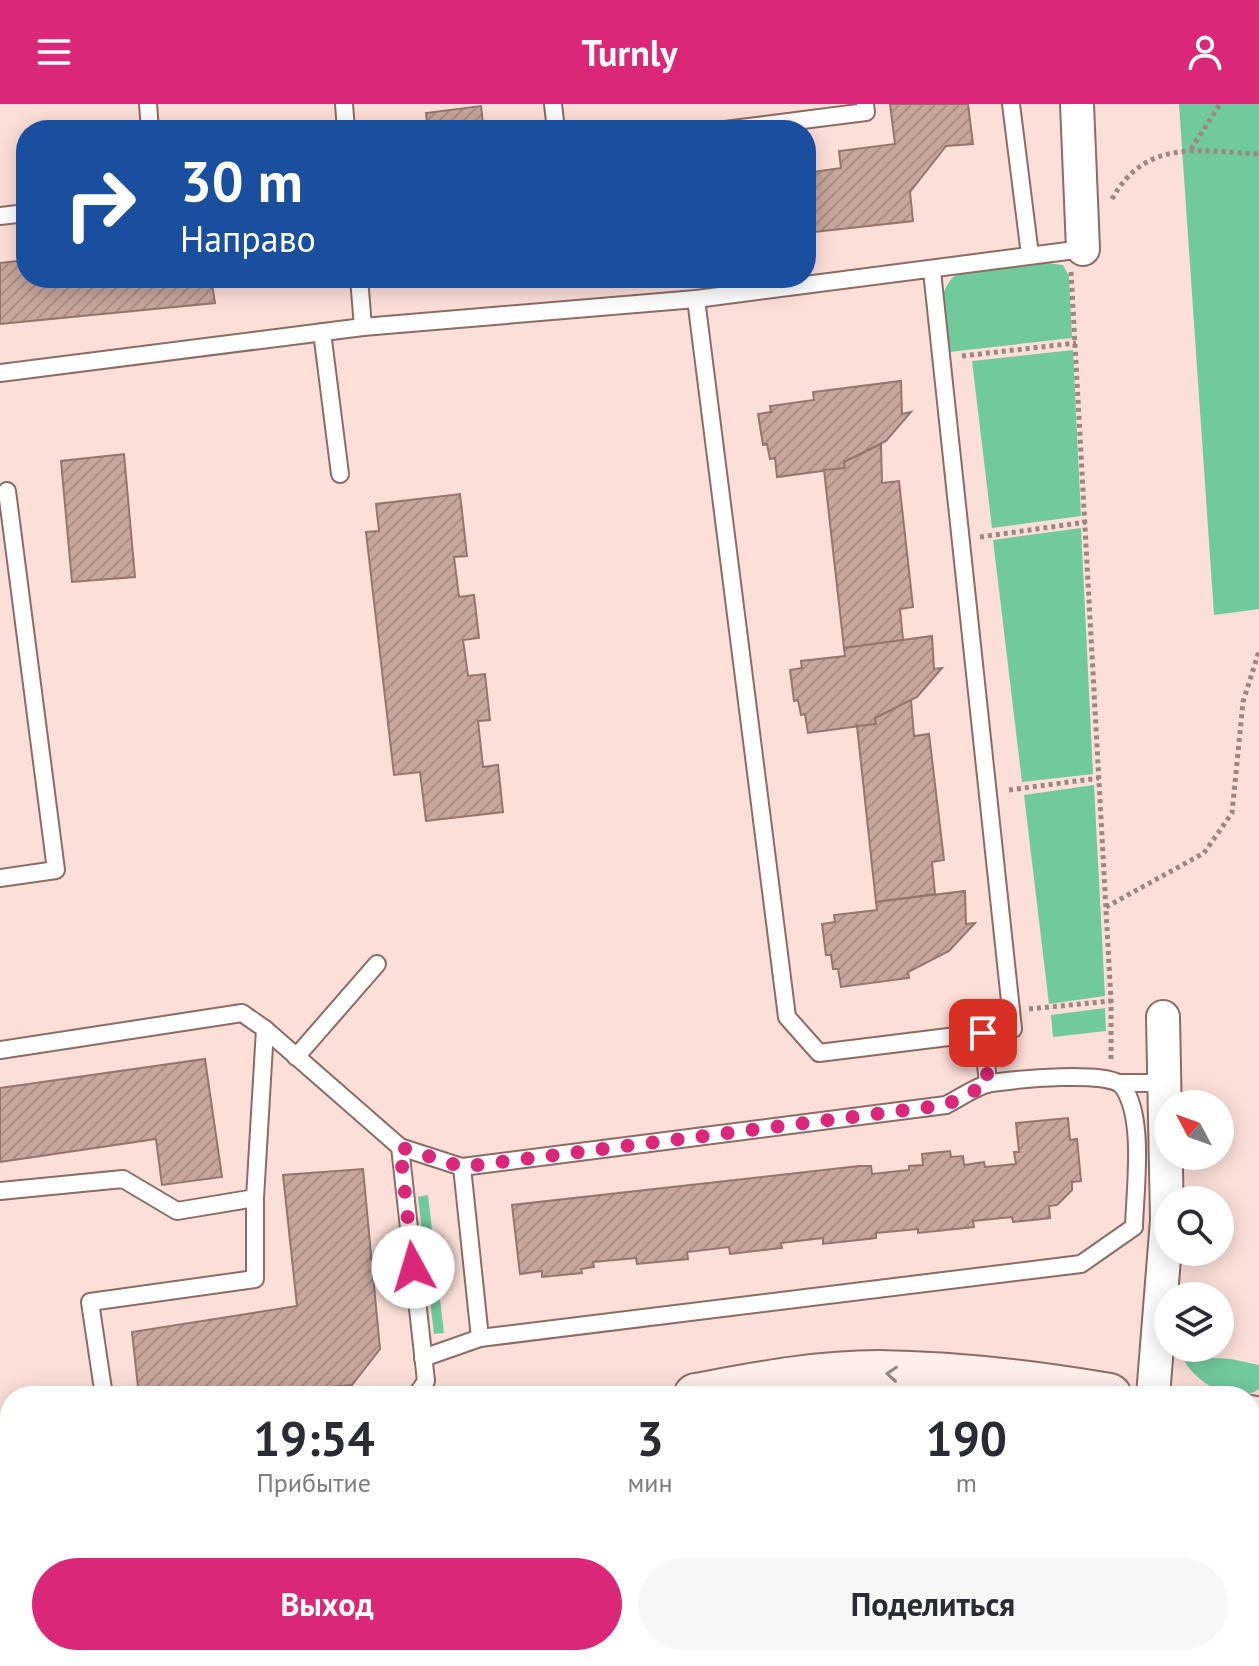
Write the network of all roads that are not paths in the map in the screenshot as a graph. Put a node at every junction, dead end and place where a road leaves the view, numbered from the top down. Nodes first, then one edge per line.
1 (865, 104) edge
2 (1011, 104) edge
3 (1077, 104) edge
4 (803, 120) edge
5 (1071, 251) joint
6 (1030, 255) junction
7 (932, 271) junction
8 (816, 285) edge
9 (360, 288) edge
10 (789, 288) edge
11 (696, 299) junction
12 (363, 327) junction
13 (322, 332) junction
14 (0, 373) edge
15 (340, 474) dead end
16 (7, 491) dead end
17 (0, 878) edge
18 (377, 964) dead end
19 (1163, 1017) dead end
20 (265, 1029) junction
21 (983, 1033) junction
22 (0, 1050) edge
23 (296, 1057) junction
24 (1116, 1081) junction
25 (1166, 1083) junction
26 (988, 1084) junction
27 (400, 1147) junction
28 (462, 1167) junction
29 (0, 1191) edge
30 (255, 1198) junction
31 (480, 1338) junction
32 (423, 1358) junction
33 (103, 1386) edge
34 (423, 1386) edge
35 (758, 1386) edge
36 (947, 1386) edge
37 (1154, 1386) edge

1 - 4 lane
2 - 6 lane
3 - 5 street
5 - 6 lane
6 - 7 lane
7 - 8 lane
7 - 21 lane
9 - 12 lane
10 - 11 lane
11 - 12 lane
11 - 21 lane
12 - 13 lane
13 - 14 lane
13 - 15 lane
16 - 17 lane
18 - 23 lane
19 - 25 street
20 - 22 lane
20 - 23 lane
20 - 30 lane
21 - 26 lane
23 - 27 lane
24 - 25 lane
24 - 26 lane
24 - 31 lane
25 - 37 street
26 - 28 lane
27 - 28 lane
27 - 32 lane
28 - 31 lane
29 - 30 lane
30 - 33 lane
31 - 32 lane
32 - 34 lane
36 -> 35 main road

